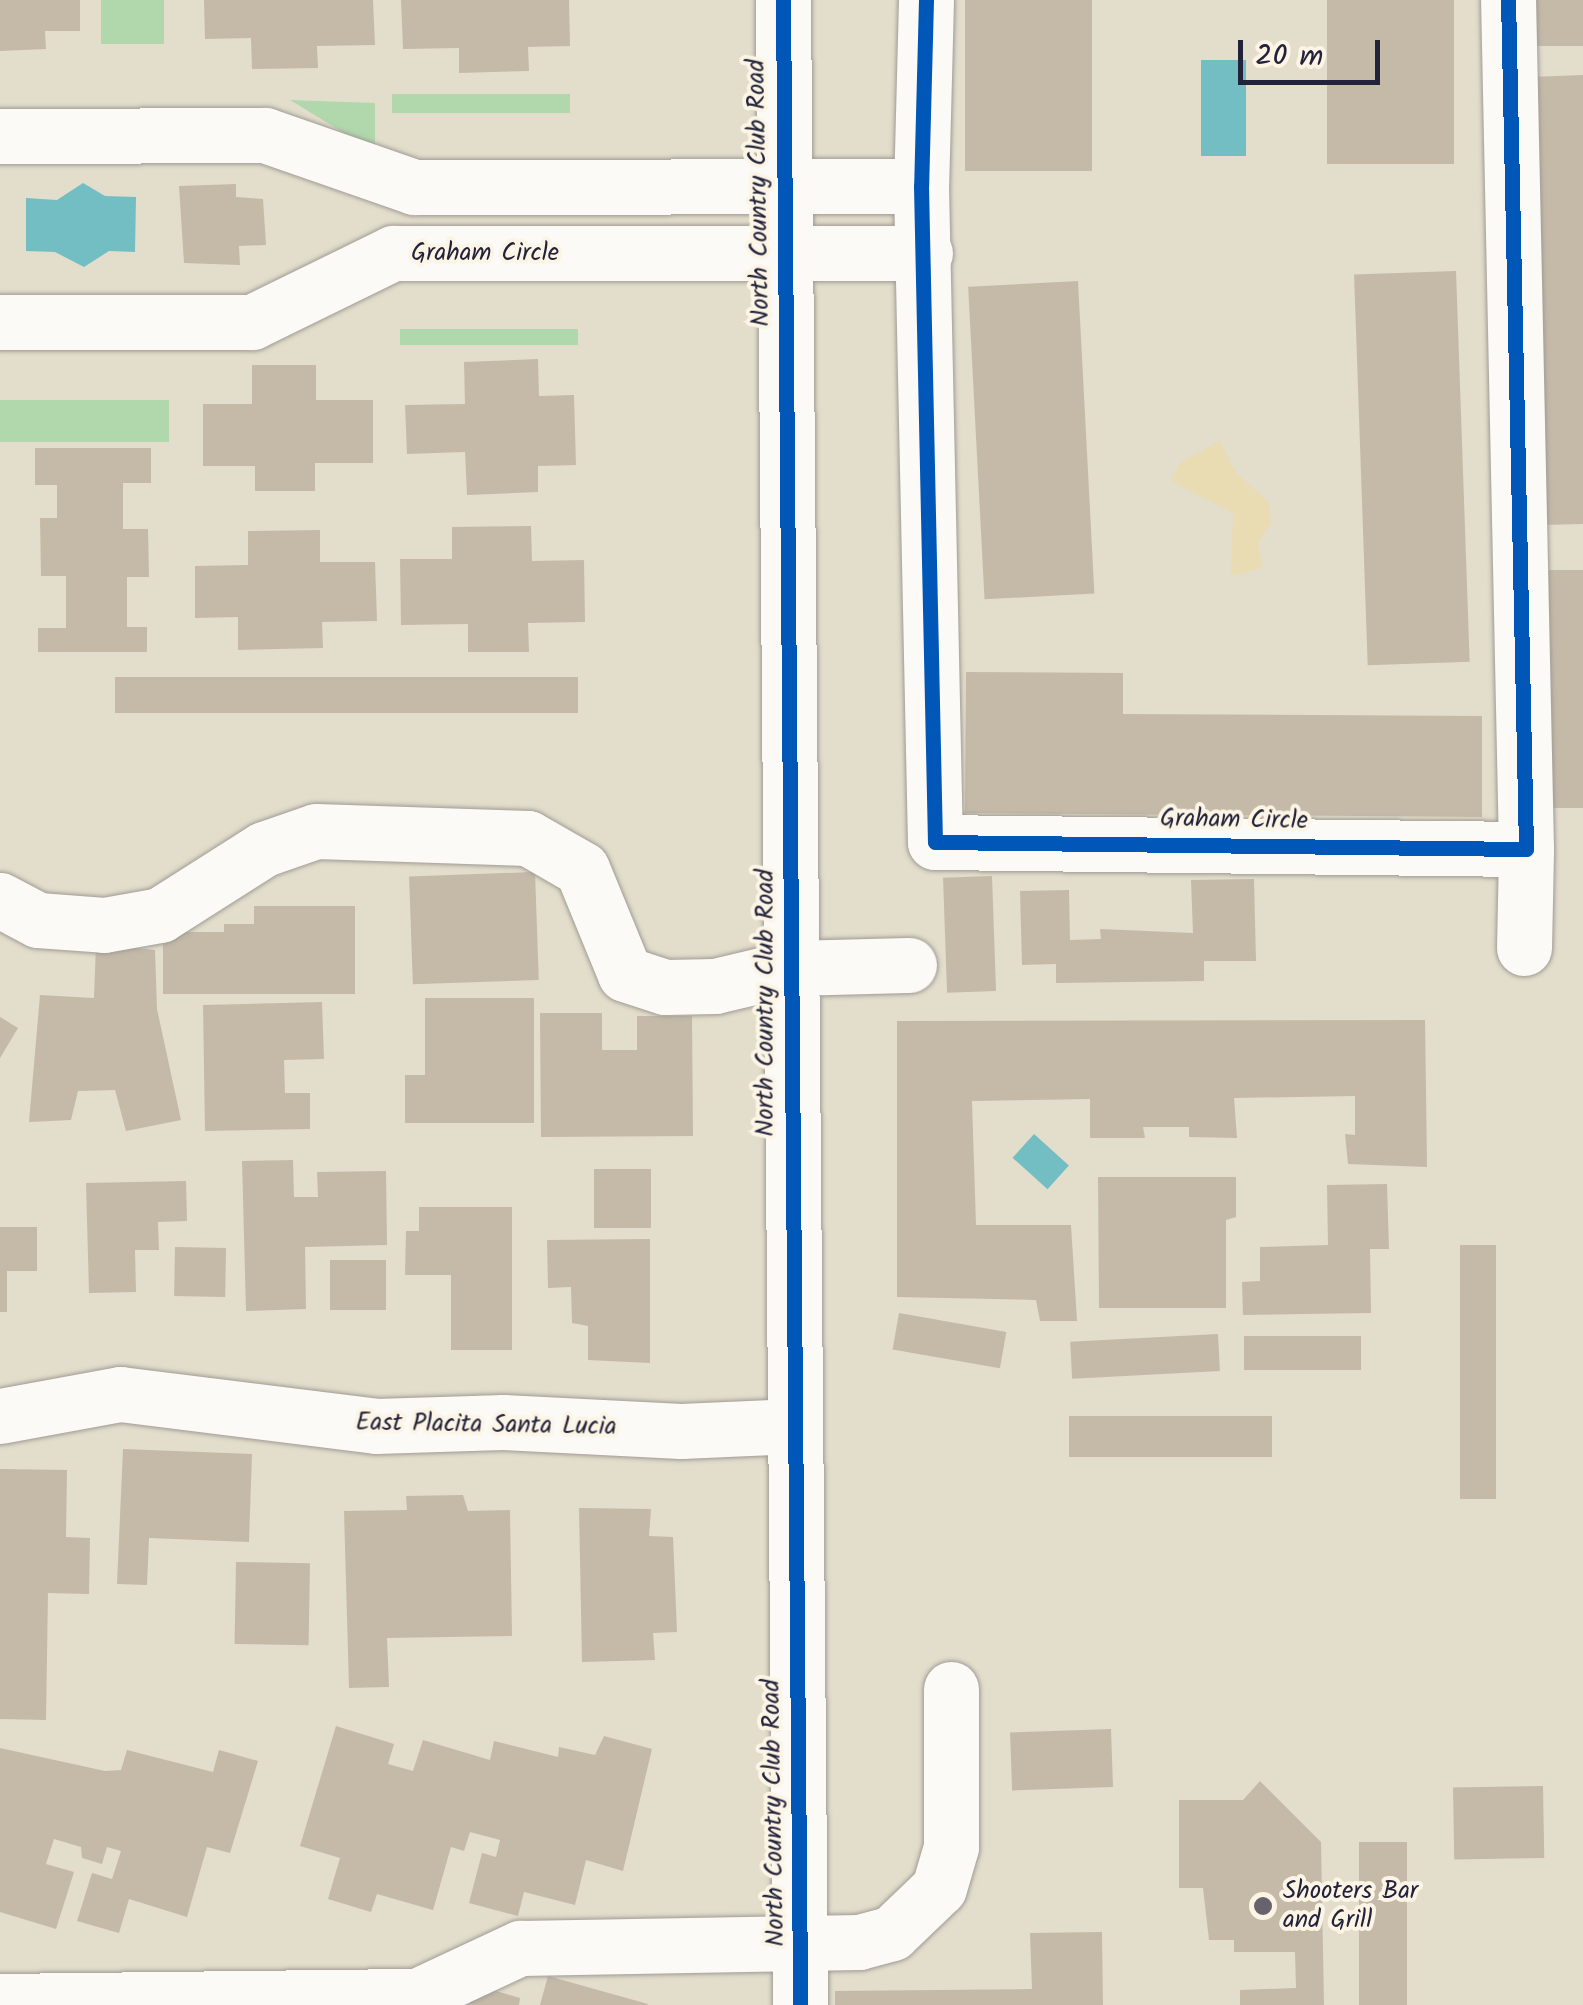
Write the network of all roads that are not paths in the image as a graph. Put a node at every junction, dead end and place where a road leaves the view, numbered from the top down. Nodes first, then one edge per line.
1 (782, 0) edge
2 (926, 0) edge
3 (1508, 0) edge
4 (0, 136) edge
5 (784, 186) junction
6 (921, 186) junction
7 (785, 252) junction
8 (926, 253) junction
9 (0, 322) edge
10 (1526, 849) junction
11 (0, 900) edge
12 (1524, 948) dead end
13 (909, 965) dead end
14 (791, 968) junction
15 (0, 1416) edge
16 (795, 1426) junction
17 (952, 1689) dead end
18 (800, 1941) junction
19 (418, 2000) edge
20 (0, 2002) edge
21 (800, 2005) edge

1 - 5 street, North Country Club Road
2 - 6 street, Graham Circle
3 - 10 street
4 - 5 street
5 - 6 street
5 - 7 street, North Country Club Road
6 - 8 street, Graham Circle
7 - 8 street, Graham Circle
7 - 9 street, Graham Circle
7 - 14 street, North Country Club Road
8 - 10 street, Graham Circle
10 - 12 street
11 - 14 street
13 - 14 street
14 - 16 street, North Country Club Road
15 - 16 street, East Placita Santa Lucia
16 - 18 street, North Country Club Road
17 - 18 street
18 - 19 street
18 - 21 street, North Country Club Road
19 - 20 street

